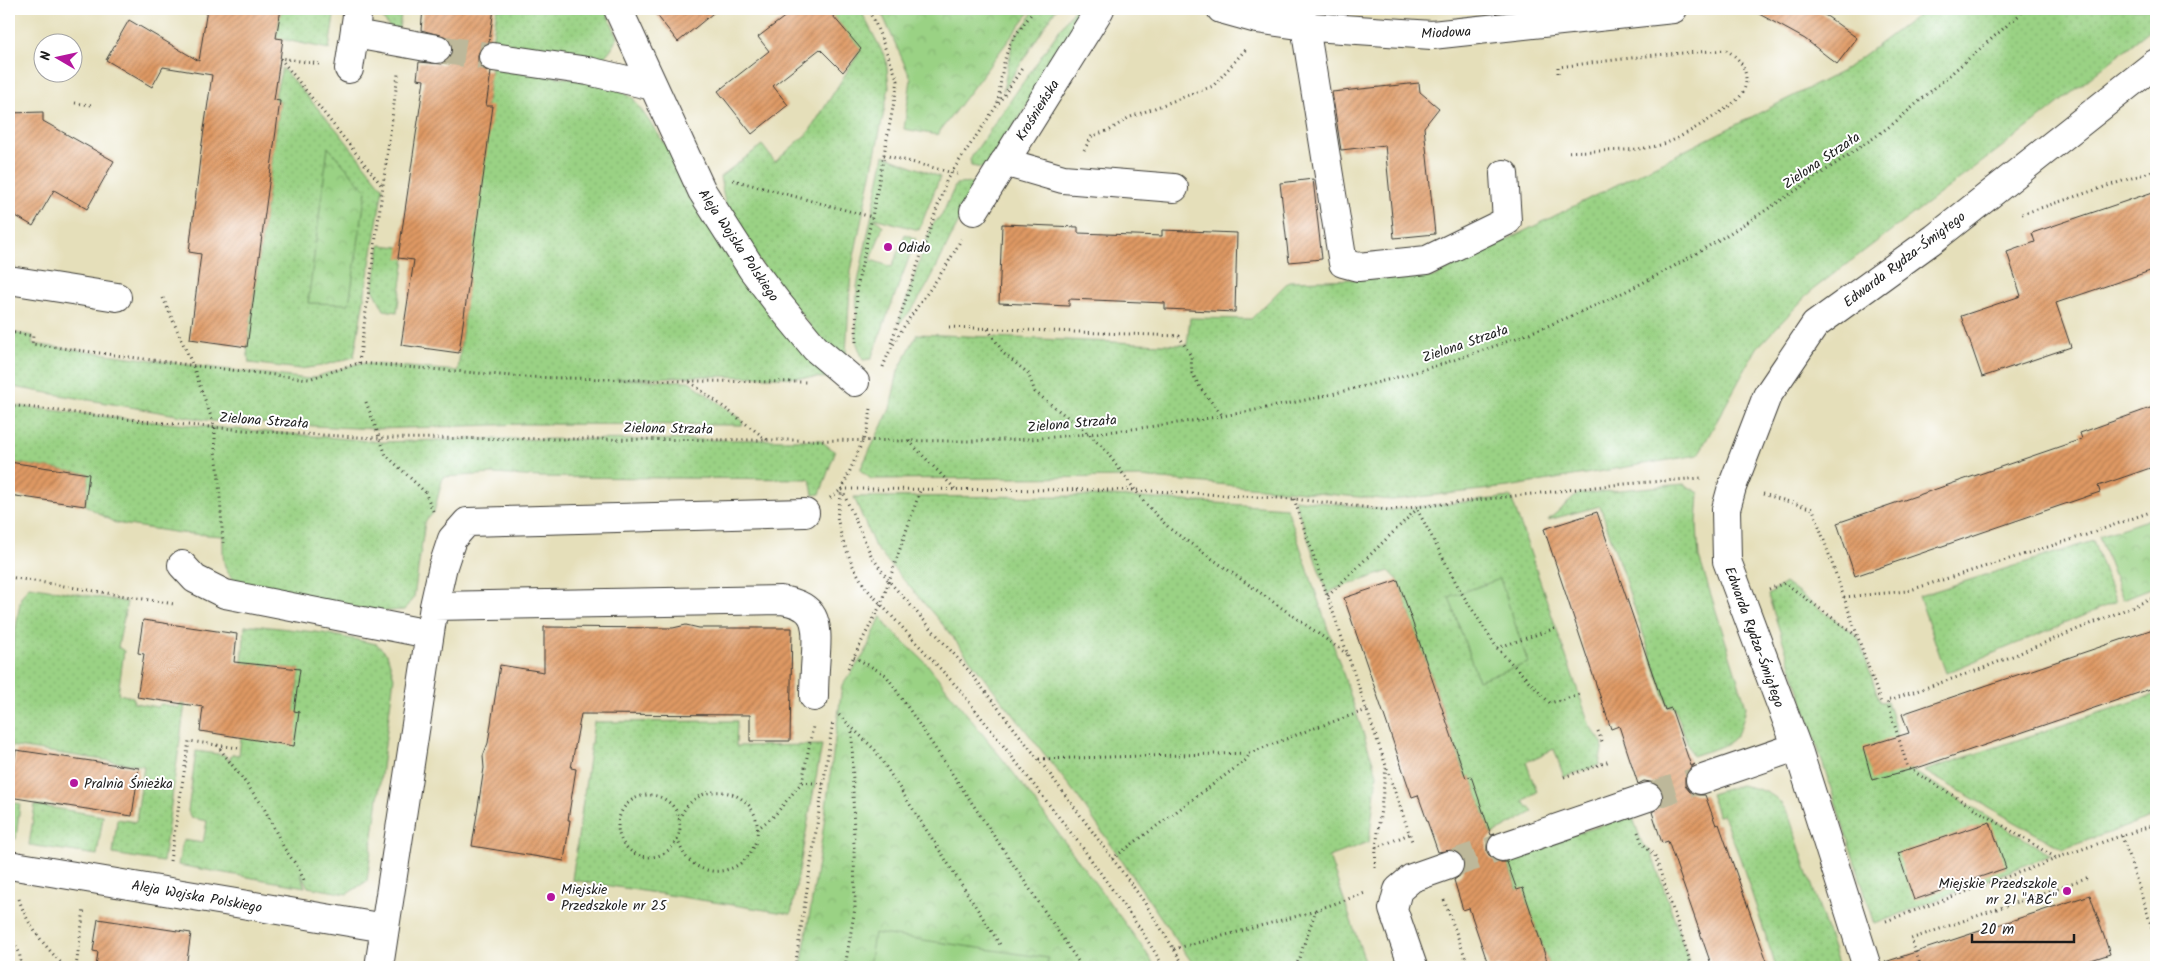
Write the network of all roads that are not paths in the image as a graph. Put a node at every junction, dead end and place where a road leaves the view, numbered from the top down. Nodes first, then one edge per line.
1 (618, 9) edge
2 (1100, 9) edge
3 (1221, 9) edge
4 (1673, 9) edge
5 (356, 22) edge
6 (1305, 26) junction
7 (437, 49) tunnel mouth
8 (493, 57) tunnel mouth
9 (2156, 63) edge
10 (349, 69) road end
11 (653, 86) junction
12 (998, 172) junction
13 (1504, 174) dead end
14 (1174, 188) dead end
15 (974, 211) road end
16 (9, 280) edge
17 (117, 297) dead end
18 (855, 382) road end
19 (805, 513) dead end
20 (182, 565) dead end
21 (434, 606) junction
22 (429, 634) junction
23 (814, 697) road end
24 (1796, 747) junction
25 (1700, 780) tunnel mouth
26 (1639, 801) tunnel mouth
27 (1502, 847) tunnel mouth
28 (9, 865) edge
29 (1437, 870) tunnel mouth
30 (385, 928) junction
31 (379, 967) edge
32 (1413, 967) edge
33 (1867, 967) edge

1 - 11 street, Aleja Wojska Polskiego
2 - 12 street, Krośnieńska
3 - 6 street, Miodowa
4 - 6 street, Miodowa
5 - 7 street
5 - 10 street
6 - 13 street
8 - 11 street
9 - 24 street, Edwarda Rydza-Śmigłego
11 - 18 street, Aleja Wojska Polskiego
12 - 14 street
12 - 15 street, Krośnieńska
16 - 17 street
19 - 21 street
20 - 22 street
21 - 22 street
21 - 23 street
22 - 30 street
24 - 25 street
24 - 33 street, Edwarda Rydza-Śmigłego
26 - 27 street
28 - 30 street, Aleja Wojska Polskiego
29 - 32 street
30 - 31 street

